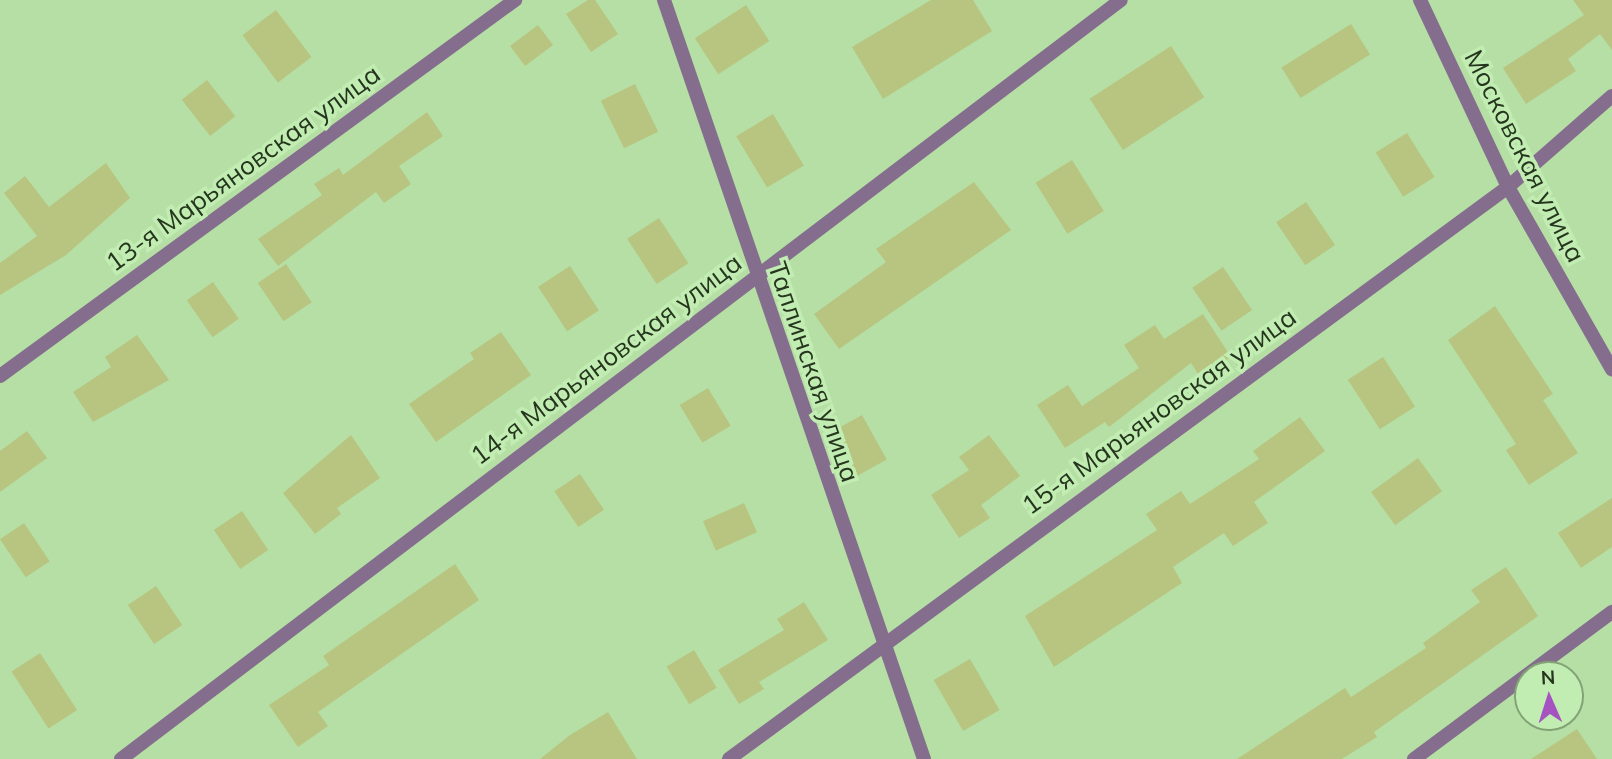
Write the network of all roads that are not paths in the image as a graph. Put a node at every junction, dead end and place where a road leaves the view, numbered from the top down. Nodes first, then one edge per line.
1 (515, 0) edge
2 (664, 0) edge
3 (1121, 0) edge
4 (1420, 0) edge
5 (1612, 96) edge
6 (1508, 187) junction
7 (755, 277) junction
8 (1612, 369) edge
9 (0, 376) edge
10 (1612, 612) edge
11 (883, 643) junction
12 (121, 759) edge
13 (729, 759) edge
14 (924, 759) edge
15 (1414, 759) edge

1 - 9 street, 13-я Марьяновская улица
2 - 7 street, Таллинская улица
3 - 7 street, 14-я Марьяновская улица
4 - 6 street, Московская улица
5 - 6 street, 15-я Марьяновская улица
6 - 8 street, Московская улица
6 - 11 street, 15-я Марьяновская улица
7 - 11 street, Таллинская улица
7 - 12 street, 14-я Марьяновская улица
10 - 15 street
11 - 13 street, 15-я Марьяновская улица
11 - 14 street, Таллинская улица

